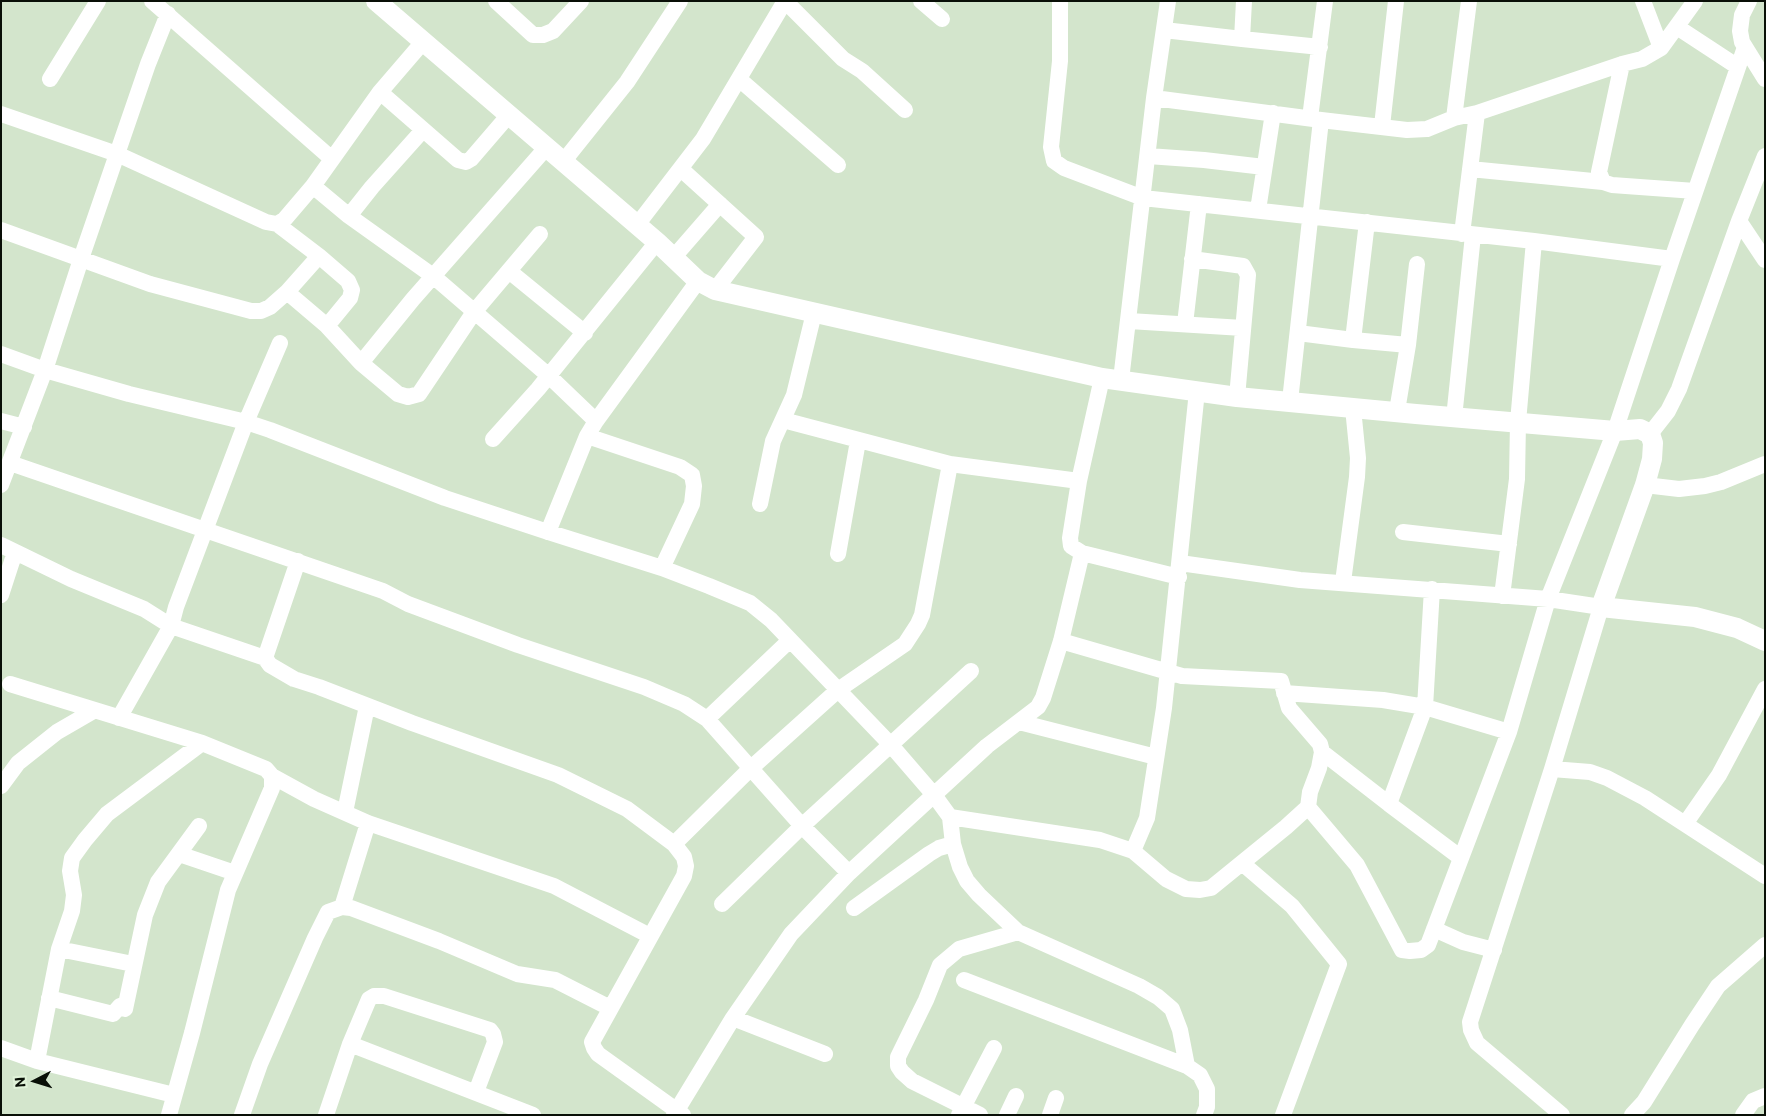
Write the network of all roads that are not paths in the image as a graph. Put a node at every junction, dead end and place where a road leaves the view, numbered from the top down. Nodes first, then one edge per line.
1 (98, 1) edge
2 (152, 1) edge
3 (376, 1) edge
4 (496, 1) edge
5 (581, 1) edge
6 (680, 1) edge
7 (785, 1) edge
8 (922, 1) edge
9 (1060, 1) edge
10 (1168, 1) edge
11 (1244, 1) edge
12 (1326, 1) edge
13 (1396, 1) edge
14 (1469, 1) edge
15 (1643, 1) edge
16 (1695, 1) edge
17 (1750, 1) edge
18 (168, 14) junction
19 (942, 19) dead end
20 (1677, 27) junction
21 (1164, 30) junction
22 (1242, 39) junction
23 (422, 42) junction
24 (1320, 47) junction
25 (1745, 47) junction
26 (1661, 48) junction
27 (1622, 64) junction
28 (1738, 67) junction
29 (50, 79) dead end
30 (739, 79) junction
31 (1765, 79) edge
32 (380, 92) junction
33 (1154, 98) junction
34 (905, 110) dead end
35 (1273, 113) junction
36 (1477, 113) junction
37 (1, 114) edge
38 (508, 116) junction
39 (1454, 118) junction
40 (1316, 119) junction
41 (1382, 126) junction
42 (423, 130) junction
43 (546, 148) junction
44 (117, 154) junction
45 (1148, 156) junction
46 (1765, 156) edge
47 (332, 159) junction
48 (563, 162) junction
49 (838, 165) dead end
50 (1264, 167) junction
51 (681, 169) junction
52 (1470, 169) junction
53 (1603, 182) junction
54 (313, 186) junction
55 (1695, 192) junction
56 (1143, 198) junction
57 (720, 204) junction
58 (1199, 204) junction
59 (1258, 210) junction
60 (1311, 215) junction
61 (349, 216) junction
62 (1739, 221) junction
63 (1367, 222) junction
64 (276, 224) junction
65 (637, 225) junction
66 (1, 230) edge
67 (540, 234) dead end
68 (1468, 234) junction
69 (1534, 241) junction
70 (657, 242) junction
71 (319, 256) junction
72 (673, 258) junction
73 (81, 259) junction
74 (1192, 259) junction
75 (1672, 259) junction
76 (1765, 260) edge
77 (1417, 264) dead end
78 (509, 271) junction
79 (433, 276) junction
80 (707, 286) junction
81 (288, 292) junction
82 (474, 312) junction
83 (814, 312) junction
84 (1129, 321) junction
85 (1185, 324) junction
86 (327, 326) junction
87 (1243, 328) junction
88 (584, 333) junction
89 (1298, 333) junction
90 (1353, 340) junction
91 (280, 343) dead end
92 (1408, 345) junction
93 (1, 354) edge
94 (361, 363) junction
95 (45, 370) junction
96 (548, 376) junction
97 (1112, 379) junction
98 (1198, 392) junction
99 (1237, 397) junction
100 (1290, 402) junction
101 (1354, 408) junction
102 (1397, 411) junction
103 (1454, 418) junction
104 (783, 420) junction
105 (1, 421) edge
106 (596, 421) junction
107 (246, 422) junction
108 (1518, 422) junction
109 (24, 427) junction
110 (1615, 431) junction
111 (1650, 434) junction
112 (587, 436) junction
113 (493, 439) dead end
114 (858, 441) junction
115 (10, 462) junction
116 (950, 464) junction
117 (1765, 464) edge
118 (1079, 481) junction
119 (1645, 484) junction
120 (1, 486) edge
121 (760, 504) dead end
122 (205, 529) junction
123 (548, 532) junction
124 (1403, 532) dead end
125 (1509, 544) junction
126 (8, 548) edge
127 (1082, 553) junction
128 (838, 554) dead end
129 (298, 561) junction
130 (662, 568) junction
131 (1180, 570) junction
132 (1343, 582) junction
133 (1432, 589) junction
134 (1, 595) edge
135 (1502, 596) junction
136 (1548, 599) junction
137 (1601, 607) junction
138 (171, 626) junction
139 (789, 640) junction
140 (1061, 641) junction
141 (1765, 641) edge
142 (265, 658) junction
143 (971, 671) dead end
144 (1168, 672) junction
145 (10, 684) dead end
146 (1765, 689) edge
147 (838, 690) junction
148 (1284, 692) junction
149 (366, 706) junction
150 (1425, 707) junction
151 (95, 710) junction
152 (119, 718) junction
153 (707, 719) junction
154 (1019, 722) junction
155 (1509, 732) junction
156 (202, 743) junction
157 (890, 744) junction
158 (1322, 752) junction
159 (1156, 757) junction
160 (750, 769) junction
161 (1552, 769) junction
162 (272, 776) junction
163 (1, 786) edge
164 (934, 796) junction
165 (1389, 804) junction
166 (1308, 807) junction
167 (344, 812) junction
168 (950, 817) junction
169 (368, 823) junction
170 (1686, 824) junction
171 (199, 826) dead end
172 (802, 826) junction
173 (674, 844) junction
174 (953, 844) junction
175 (1133, 851) junction
176 (179, 854) junction
177 (1461, 858) junction
178 (1242, 863) junction
179 (235, 873) junction
180 (849, 873) junction
181 (1765, 876) edge
182 (722, 904) dead end
183 (342, 907) junction
184 (854, 908) dead end
185 (1434, 929) junction
186 (1018, 932) junction
187 (650, 936) junction
188 (1765, 945) edge
189 (59, 949) junction
190 (1494, 950) junction
191 (133, 964) junction
192 (964, 980) dead end
193 (49, 998) junction
194 (610, 1008) junction
195 (734, 1018) junction
196 (350, 1044) junction
197 (1, 1048) edge
198 (994, 1048) dead end
199 (825, 1054) dead end
200 (37, 1061) junction
201 (1187, 1066) junction
202 (476, 1092) junction
203 (174, 1095) junction
204 (1016, 1096) dead end
205 (1765, 1096) edge
206 (1056, 1098) dead end
207 (961, 1110) edge
208 (678, 1114) edge
209 (169, 1115) edge
210 (242, 1115) edge
211 (326, 1115) edge
212 (533, 1115) edge
213 (980, 1115) edge
214 (1007, 1115) edge
215 (1050, 1115) edge
216 (1204, 1115) edge
217 (1283, 1115) edge
218 (1562, 1115) edge
219 (1632, 1115) edge
220 (1743, 1115) edge

1 - 29 street
2 - 18 street
3 - 23 street
4 - 5 street
6 - 48 street
7 - 30 street
7 - 34 street
8 - 19 street
9 - 56 street
10 - 21 street
11 - 22 street
12 - 24 street
13 - 41 street
14 - 39 street
15 - 26 street
16 - 20 street
17 - 25 street
18 - 44 street
18 - 47 street
20 - 26 street
20 - 28 street
21 - 22 street
21 - 33 street
22 - 24 street
23 - 32 street
23 - 38 street
24 - 40 street
25 - 28 street
25 - 31 street
26 - 27 street
27 - 36 street
27 - 53 street
28 - 55 street
30 - 49 street
30 - 51 street
32 - 42 street
32 - 47 street
33 - 35 street
33 - 45 street
35 - 40 street
35 - 50 street
36 - 39 street
36 - 52 street
37 - 44 street
38 - 42 street
38 - 43 street
39 - 41 street
40 - 41 street
40 - 60 street
42 - 61 street
43 - 48 street
43 - 79 street
44 - 64 street
44 - 73 street
45 - 50 street
45 - 56 street
46 - 62 street
47 - 54 street
48 - 65 street
50 - 59 street
51 - 57 street
51 - 65 street
52 - 53 street
52 - 68 street
53 - 55 street
54 - 61 street
54 - 64 street
55 - 75 street
56 - 58 street
56 - 84 street
57 - 72 street
57 - 80 street
58 - 59 street
58 - 74 street
59 - 60 street
60 - 63 street
60 - 89 street
61 - 79 street
62 - 76 street
62 - 111 street
63 - 68 street
63 - 90 street
64 - 71 street
65 - 70 street
66 - 73 street
67 - 78 street
68 - 69 street
68 - 103 street
69 - 75 street
69 - 108 street
70 - 72 street
70 - 88 street
71 - 81 street
71 - 86 street
72 - 80 street
73 - 81 street
73 - 95 street
74 - 85 street
74 - 87 street
75 - 110 street
77 - 92 street
78 - 82 street
78 - 88 street
79 - 82 street
79 - 94 street
80 - 83 street
80 - 106 street
81 - 86 street
82 - 94 street
82 - 96 street
83 - 97 street
83 - 104 street
84 - 85 street
84 - 97 street
85 - 87 street
86 - 94 street
87 - 99 street
88 - 96 street
89 - 90 street
89 - 100 street
90 - 92 street
91 - 107 street
92 - 102 street
93 - 95 street
95 - 107 street
95 - 109 street
96 - 106 street
96 - 113 street
97 - 98 street
97 - 118 street
98 - 99 street
98 - 131 street
99 - 100 street
100 - 101 street
101 - 102 street
101 - 132 street
102 - 103 street
103 - 108 street
104 - 114 street
104 - 121 street
105 - 109 street
106 - 112 street
107 - 122 street
107 - 123 street
108 - 110 street
108 - 125 street
109 - 115 street
110 - 111 street
110 - 136 street
111 - 119 street
112 - 123 street
112 - 130 street
114 - 116 street
114 - 128 street
115 - 120 street
115 - 122 street
116 - 118 street
116 - 147 street
117 - 119 street
118 - 127 street
119 - 137 street
122 - 129 street
122 - 138 street
123 - 130 street
124 - 125 street
125 - 135 street
126 - 134 street
126 - 138 street
127 - 131 street
127 - 140 street
129 - 142 street
129 - 153 street
130 - 139 street
131 - 132 street
131 - 144 street
132 - 133 street
133 - 135 street
133 - 150 street
135 - 136 street
136 - 137 street
136 - 155 street
137 - 141 street
137 - 161 street
138 - 142 street
138 - 152 street
139 - 147 street
139 - 153 street
140 - 144 street
140 - 154 street
142 - 149 street
143 - 157 street
144 - 148 street
144 - 159 street
145 - 151 street
146 - 170 street
147 - 157 street
147 - 160 street
148 - 150 street
148 - 158 street
149 - 167 street
149 - 173 street
150 - 155 street
150 - 165 street
151 - 152 street
151 - 163 street
152 - 156 street
153 - 160 street
154 - 159 street
154 - 164 street
155 - 177 street
156 - 162 street
156 - 189 street
157 - 164 street
157 - 172 street
158 - 165 street
158 - 166 street
159 - 175 street
160 - 172 street
160 - 173 street
161 - 170 street
161 - 190 street
162 - 167 street
162 - 179 street
164 - 168 street
164 - 180 street
165 - 177 street
166 - 178 street
166 - 185 street
167 - 169 street
168 - 174 street
168 - 175 street
169 - 183 street
169 - 187 street
170 - 181 street
171 - 176 street
172 - 180 street
172 - 182 street
173 - 187 street
174 - 184 street
174 - 186 street
175 - 178 street
176 - 179 street
176 - 191 street
177 - 185 street
178 - 217 street
179 - 203 street
180 - 195 street
183 - 194 street
183 - 210 street
185 - 190 street
186 - 201 street
186 - 207 street
187 - 194 street
188 - 219 street
189 - 191 street
189 - 193 street
190 - 218 street
191 - 193 street
192 - 201 street
193 - 200 street
194 - 208 street
195 - 199 street
195 - 208 street
196 - 202 street
196 - 202 street
196 - 211 street
197 - 200 street
198 - 207 street
200 - 203 street
201 - 216 street
202 - 212 street
203 - 209 street
204 - 214 street
205 - 220 street
206 - 215 street
207 - 213 street

